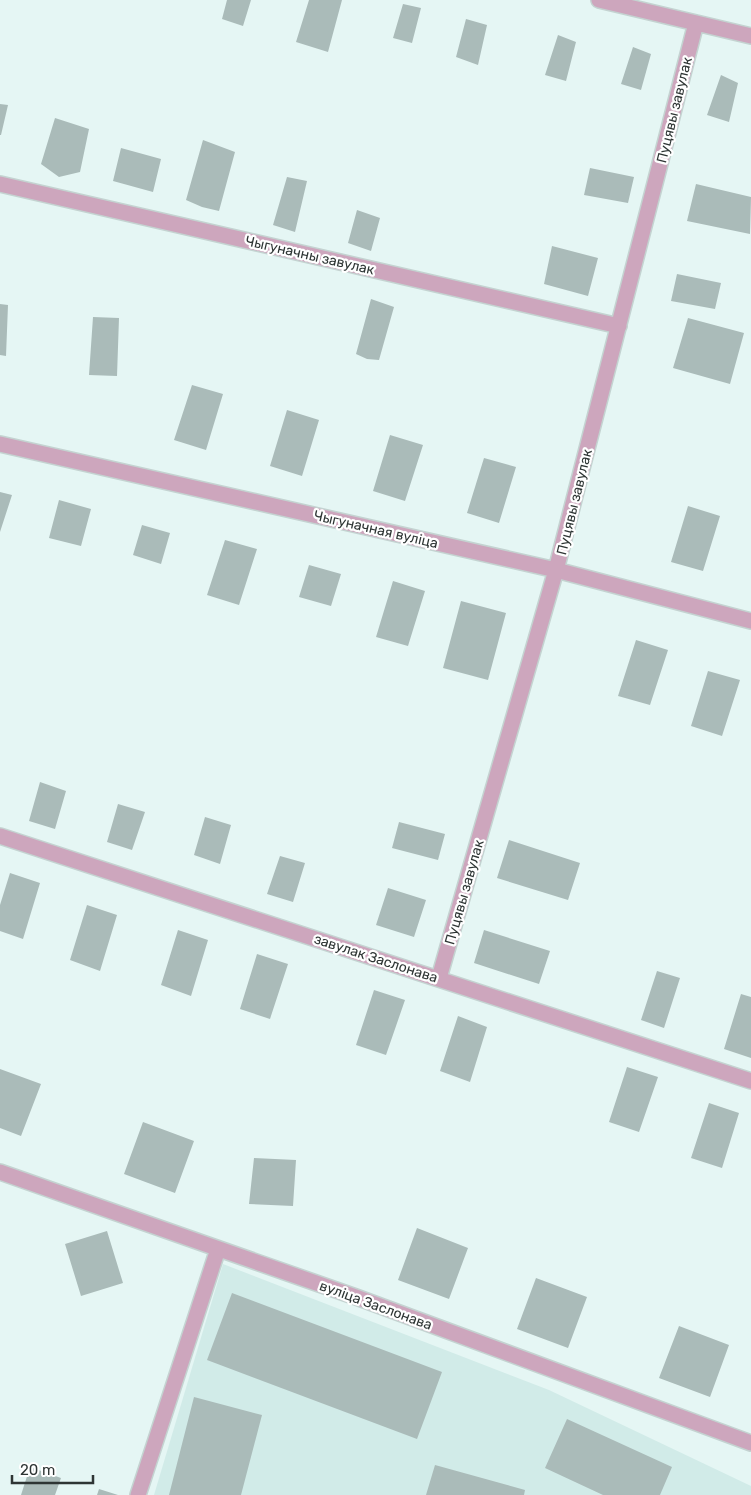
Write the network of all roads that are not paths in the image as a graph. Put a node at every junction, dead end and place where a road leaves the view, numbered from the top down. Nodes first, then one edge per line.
1 (599, 0) edge
2 (696, 23) junction
3 (751, 36) edge
4 (0, 184) edge
5 (619, 326) junction
6 (0, 444) edge
7 (556, 570) junction
8 (751, 621) edge
9 (0, 836) edge
10 (439, 978) junction
11 (751, 1081) edge
12 (0, 1172) edge
13 (218, 1249) junction
14 (751, 1443) edge
15 (138, 1495) edge

1 - 2 street
2 - 3 street
2 - 5 street, Пуцявы завулак
4 - 5 street, Чыгуначны завулак
5 - 7 street, Пуцявы завулак
6 - 7 street, Чыгуначная вуліца
7 - 8 street, Чыгуначная вуліца
7 - 10 street, Пуцявы завулак
9 - 10 street, завулак Заслонава
10 - 11 street, завулак Заслонава
12 - 13 street, вуліца Заслонава
13 - 14 street, вуліца Заслонава
13 - 15 street

